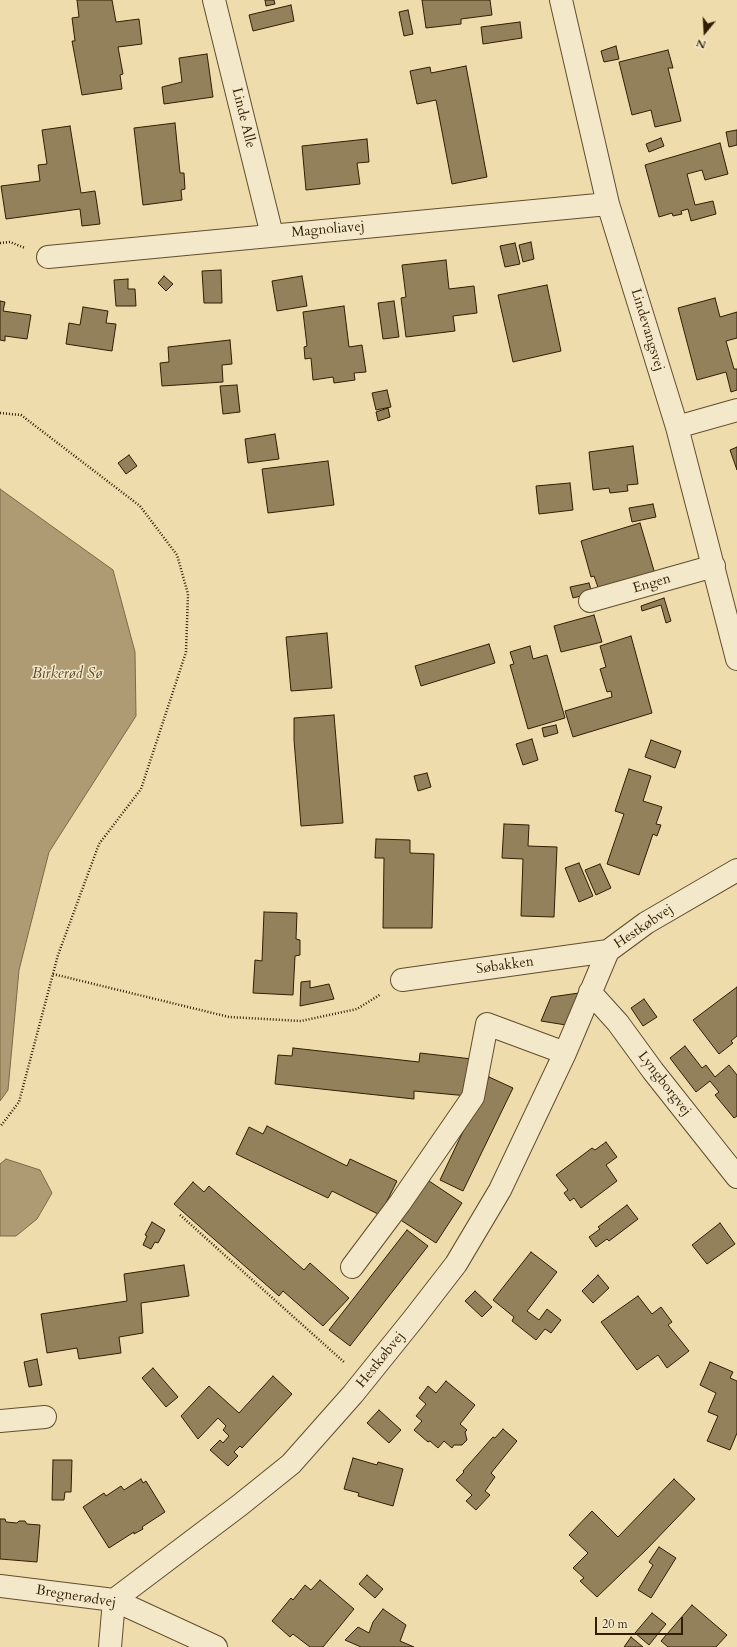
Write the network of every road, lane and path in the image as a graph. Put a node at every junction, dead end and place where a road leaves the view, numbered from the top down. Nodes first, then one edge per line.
1 (214, 0) edge
2 (561, 0) edge
3 (608, 204) junction
4 (272, 235) junction
5 (48, 257) dead end
6 (737, 410) edge
7 (0, 414) edge
8 (677, 427) junction
9 (714, 566) junction
10 (590, 601) dead end
11 (737, 659) edge
12 (736, 868) edge
13 (608, 952) junction
14 (52, 974) junction
15 (402, 980) joint
16 (590, 992) junction
17 (565, 1053) junction
18 (0, 1128) edge
19 (737, 1178) edge
20 (180, 1215) dead end
21 (352, 1267) dead end
22 (364, 1380) junction
23 (45, 1417) dead end
24 (0, 1421) edge
25 (0, 1586) edge
26 (114, 1600) junction
27 (110, 1647) edge
28 (216, 1647) edge

1 - 4 street, Linde Alle
2 - 3 street, Lindevangsvej
3 - 4 street, Magnoliavej
3 - 8 street, Lindevangsvej
4 - 5 street, Magnoliavej
6 - 8 street
7 - 14 path
8 - 9 street, Lindevangsvej
9 - 10 street, Engen
9 - 11 street, Lindevangsvej
12 - 13 street, Hestkøbvej
13 - 15 street, Søbakken
13 - 16 street, Hestkøbvej
14 - 15 path
14 - 18 path
16 - 17 street, Hestkøbvej
16 - 19 street, Lyngborgvej
17 - 21 street
17 - 22 street, Hestkøbvej
20 - 22 path
22 - 26 street, Hestkøbvej
23 - 24 street
25 - 26 street, Bregnerødvej
26 - 27 street
26 - 28 street, Bregnerødvej

